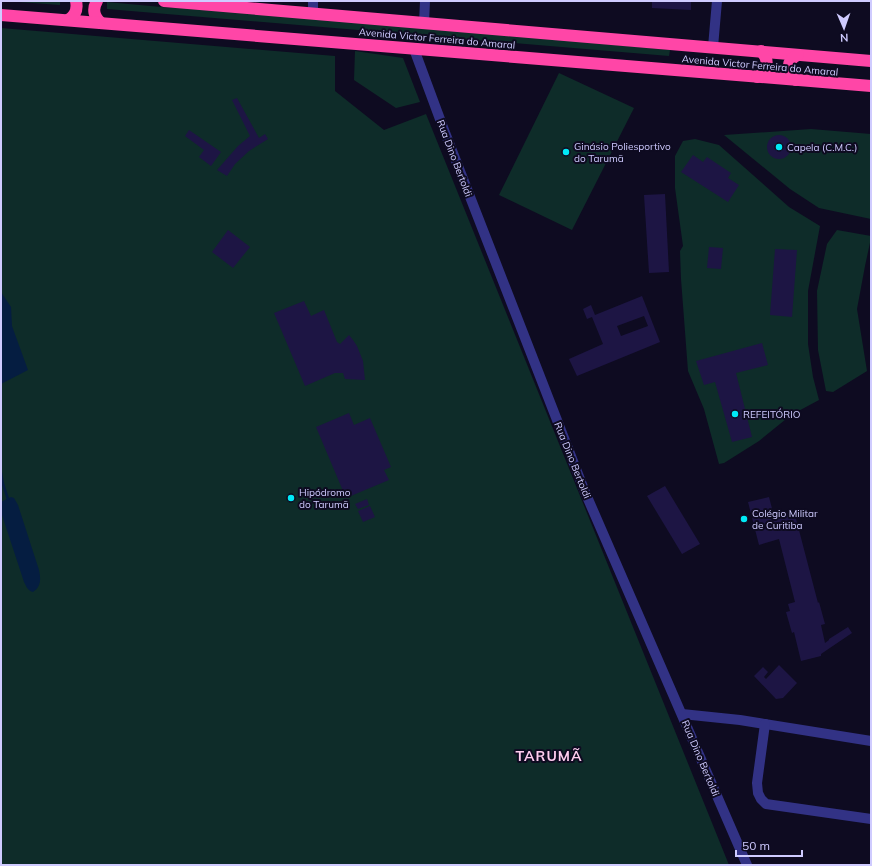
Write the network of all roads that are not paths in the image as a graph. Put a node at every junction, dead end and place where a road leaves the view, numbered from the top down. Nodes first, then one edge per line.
1 (76, 1) edge
2 (97, 1) edge
3 (164, 1) edge
4 (313, 1) edge
5 (425, 1) edge
6 (717, 1) edge
7 (313, 14) junction
8 (1, 15) edge
9 (68, 20) junction
10 (101, 23) junction
11 (424, 23) junction
12 (713, 47) junction
13 (414, 49) junction
14 (761, 51) junction
15 (798, 54) junction
16 (871, 61) edge
17 (757, 77) junction
18 (796, 80) junction
19 (871, 86) edge
20 (682, 714) junction
21 (765, 724) junction
22 (871, 741) edge
23 (871, 819) edge
24 (747, 865) edge

1 - 9 highway
2 - 10 highway
3 - 7 highway, Avenida Victor Ferreira do Amaral
4 - 7 street
5 - 11 street
6 - 12 street
7 - 11 highway, Avenida Victor Ferreira do Amaral
8 - 9 highway, Avenida Victor Ferreira do Amaral
9 - 10 highway, Avenida Victor Ferreira do Amaral
10 - 13 highway, Avenida Victor Ferreira do Amaral
11 - 12 highway, Avenida Victor Ferreira do Amaral
12 - 14 highway, Avenida Victor Ferreira do Amaral
13 - 17 highway, Avenida Victor Ferreira do Amaral
13 - 20 street, Rua Dino Bertoldi
14 - 15 highway, Avenida Victor Ferreira do Amaral
14 - 17 highway
15 - 16 highway, Avenida Victor Ferreira do Amaral
15 - 18 highway
17 - 18 highway, Avenida Victor Ferreira do Amaral
18 - 19 highway, Avenida Victor Ferreira do Amaral
20 - 21 street
20 - 24 street, Rua Dino Bertoldi
21 - 22 street
21 - 23 street

